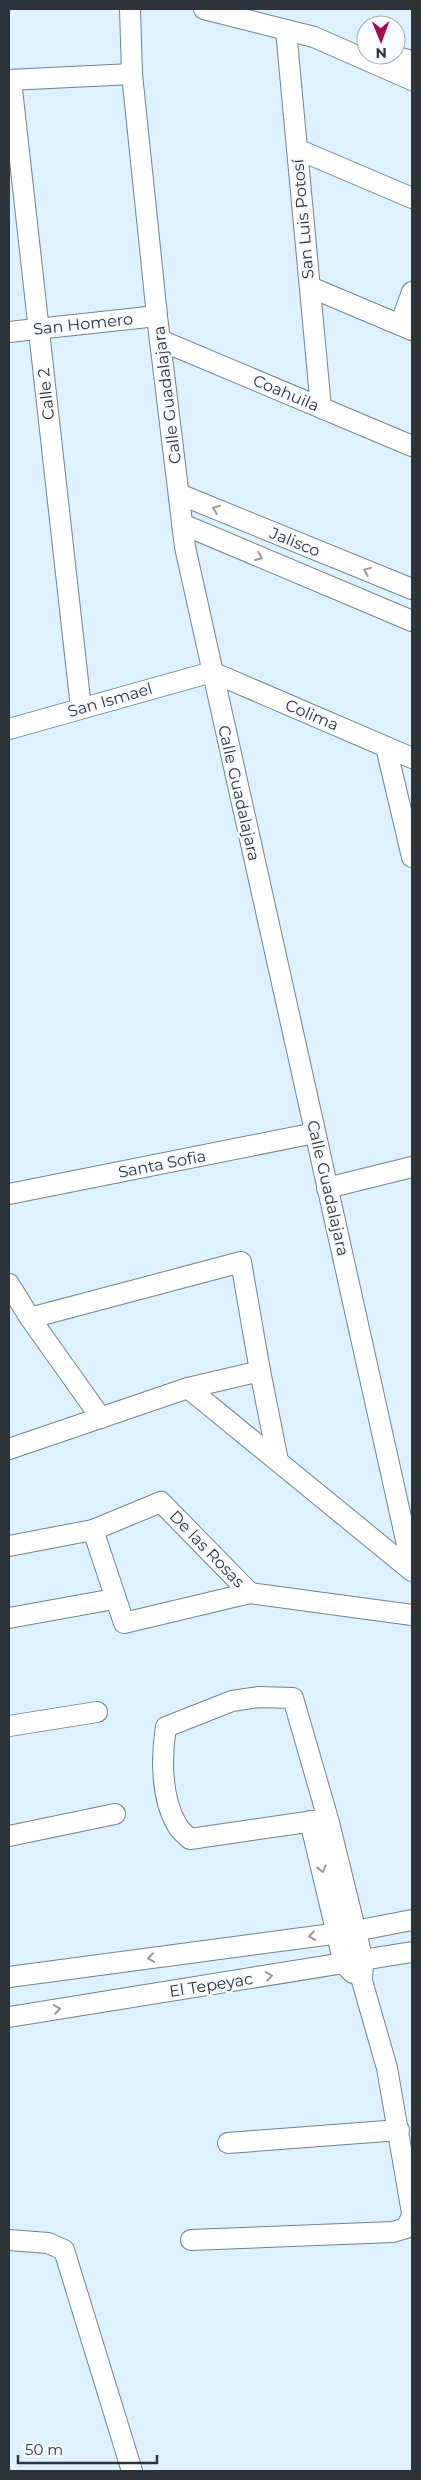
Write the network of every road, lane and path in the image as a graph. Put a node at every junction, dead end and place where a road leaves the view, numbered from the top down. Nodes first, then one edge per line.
1 (130, 9) edge
2 (204, 9) edge
3 (286, 30) junction
4 (314, 37) junction
5 (356, 47) edge
6 (132, 74) junction
7 (10, 80) edge
8 (412, 80) edge
9 (297, 149) junction
10 (412, 198) edge
11 (310, 287) junction
12 (412, 292) edge
13 (157, 316) junction
14 (406, 328) edge
15 (39, 329) junction
16 (9, 332) edge
17 (160, 340) junction
18 (321, 408) junction
19 (412, 446) edge
20 (179, 494) junction
21 (182, 524) junction
22 (412, 588) edge
23 (412, 621) edge
24 (212, 672) junction
25 (81, 708) junction
26 (9, 729) edge
27 (386, 747) junction
28 (412, 758) edge
29 (412, 857) edge
30 (315, 1133) junction
31 (412, 1167) edge
32 (327, 1188) junction
33 (9, 1194) edge
34 (9, 1284) edge
35 (30, 1318) junction
36 (260, 1371) junction
37 (188, 1388) junction
38 (101, 1418) junction
39 (9, 1449) edge
40 (278, 1462) junction
41 (93, 1530) junction
42 (9, 1546) edge
43 (412, 1567) edge
44 (412, 1571) edge
45 (250, 1593) junction
46 (114, 1599) junction
47 (412, 1615) edge
48 (9, 1618) edge
49 (97, 1712) dead end
50 (9, 1726) edge
51 (115, 1814) dead end
52 (319, 1820) junction
53 (9, 1836) edge
54 (412, 1920) edge
55 (346, 1932) junction
56 (412, 1952) edge
57 (354, 1963) junction
58 (9, 1977) edge
59 (9, 2017) edge
60 (399, 2130) junction
61 (228, 2143) dead end
62 (412, 2214) edge
63 (9, 2240) edge
64 (191, 2240) dead end
65 (132, 2471) edge

1 - 6 street, Calle Guadalajara
2 - 3 street
3 - 4 street
3 - 9 street, San Luis Potosí
4 - 5 street
4 - 8 street
6 - 7 street
6 - 13 street, Calle Guadalajara
7 - 15 street, Calle 2
9 - 10 street
9 - 11 street, San Luis Potosí
11 - 14 street
11 - 18 street, San Luis Potosí
12 - 14 street
13 - 15 street, San Homero
13 - 17 street, Calle Guadalajara
15 - 16 street, San Homero
15 - 25 street, Calle 2
17 - 18 street, Coahuila
17 - 20 street, Calle Guadalajara
18 - 19 street, Coahuila
20 - 21 street, Calle Guadalajara
22 -> 20 street, Jalisco
21 -> 23 street, Jalisco
21 - 24 street, Calle Guadalajara
24 - 25 street, San Ismael
24 - 27 street, Colima
24 - 30 street, Calle Guadalajara
25 - 26 street, San Ismael
27 - 28 street, Colima
27 - 29 street
30 - 32 street, Calle Guadalajara
30 - 33 street, Santa Sofia
31 - 32 street
32 - 43 street, Calle Guadalajara
34 - 35 street
35 - 36 street
35 - 38 street
36 - 37 street
36 - 40 street
37 - 38 street
37 - 40 street
38 - 39 street
40 - 44 street
41 - 42 street
41 - 45 street, De las Rosas
41 - 46 street, De las Rosas
45 - 46 street, De las Rosas
45 - 47 street, De las Rosas
46 - 48 street
49 - 50 street
51 - 53 street
52 - 52 street
52 - 55 street
54 - 55 street, El Tepeyac
55 - 57 street
55 -> 58 street, El Tepeyac
56 - 57 street, El Tepeyac
59 -> 57 street, El Tepeyac
57 - 60 street
60 - 61 street
60 - 62 street
62 - 64 street
63 - 65 street

